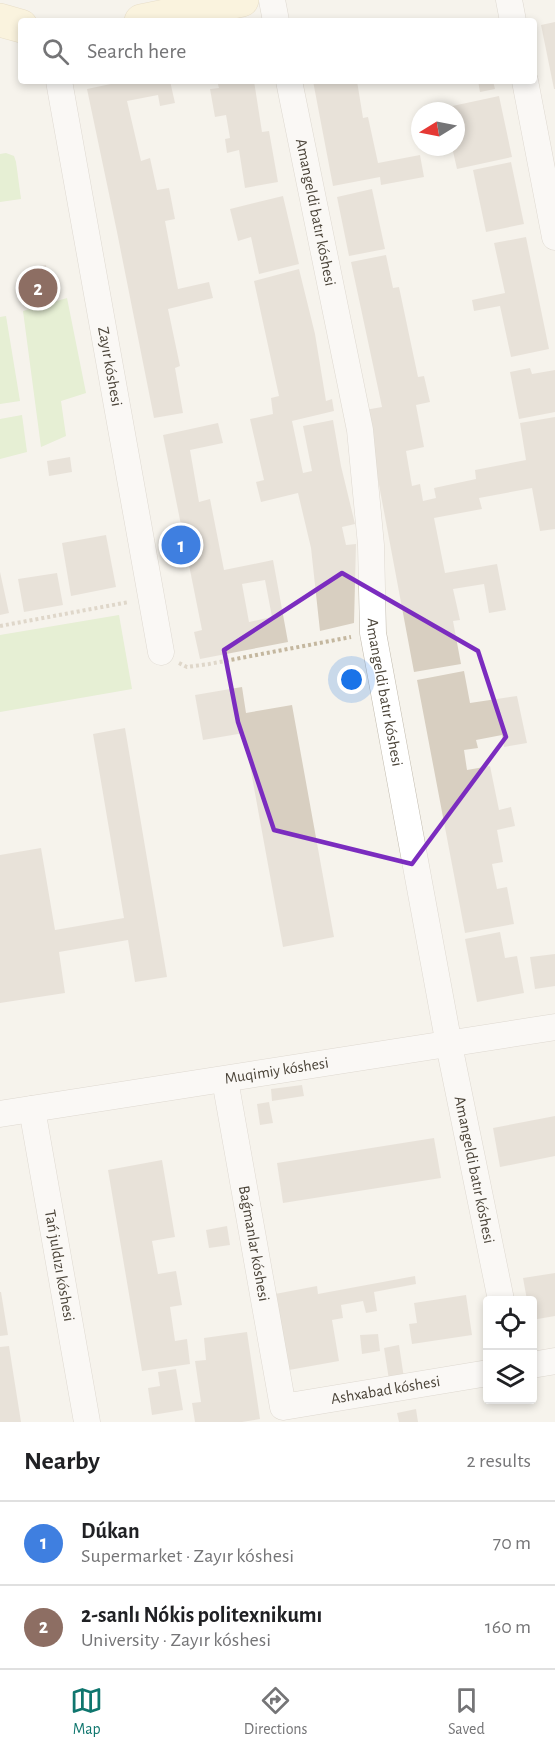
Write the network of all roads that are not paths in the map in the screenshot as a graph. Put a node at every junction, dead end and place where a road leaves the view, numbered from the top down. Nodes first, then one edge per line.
1 (242, 0) edge
2 (273, 0) edge
3 (509, 0) edge
4 (155, 18) edge
5 (276, 18) edge
6 (512, 18) edge
7 (0, 20) edge
8 (18, 25) edge
9 (60, 84) edge
10 (290, 84) edge
11 (526, 84) edge
12 (555, 237) edge
13 (161, 652) road end
14 (555, 1027) edge
15 (449, 1045) junction
16 (225, 1080) junction
17 (32, 1109) junction
18 (0, 1114) edge
19 (500, 1296) edge
20 (555, 1361) edge
21 (537, 1364) edge
22 (483, 1374) edge
23 (283, 1407) joint
24 (87, 1422) edge

1 - 4 main road
2 - 5 street
3 - 6 street
7 - 8 main road
9 - 13 street, Zayır kóshesi
10 - 15 street, Amangeldi batır kóshesi
11 - 12 street
14 - 15 street, Muqimiy kóshesi
15 - 16 street, Muqimiy kóshesi
15 - 19 street, Amangeldi batır kóshesi
16 - 17 street, Muqimiy kóshesi
16 - 23 street, Baǵmanlar kóshesi
17 - 18 street, Muqimiy kóshesi
17 - 24 street, Tań juldızı kóshesi
20 - 21 street
22 - 23 street, Ashxabad kóshesi

